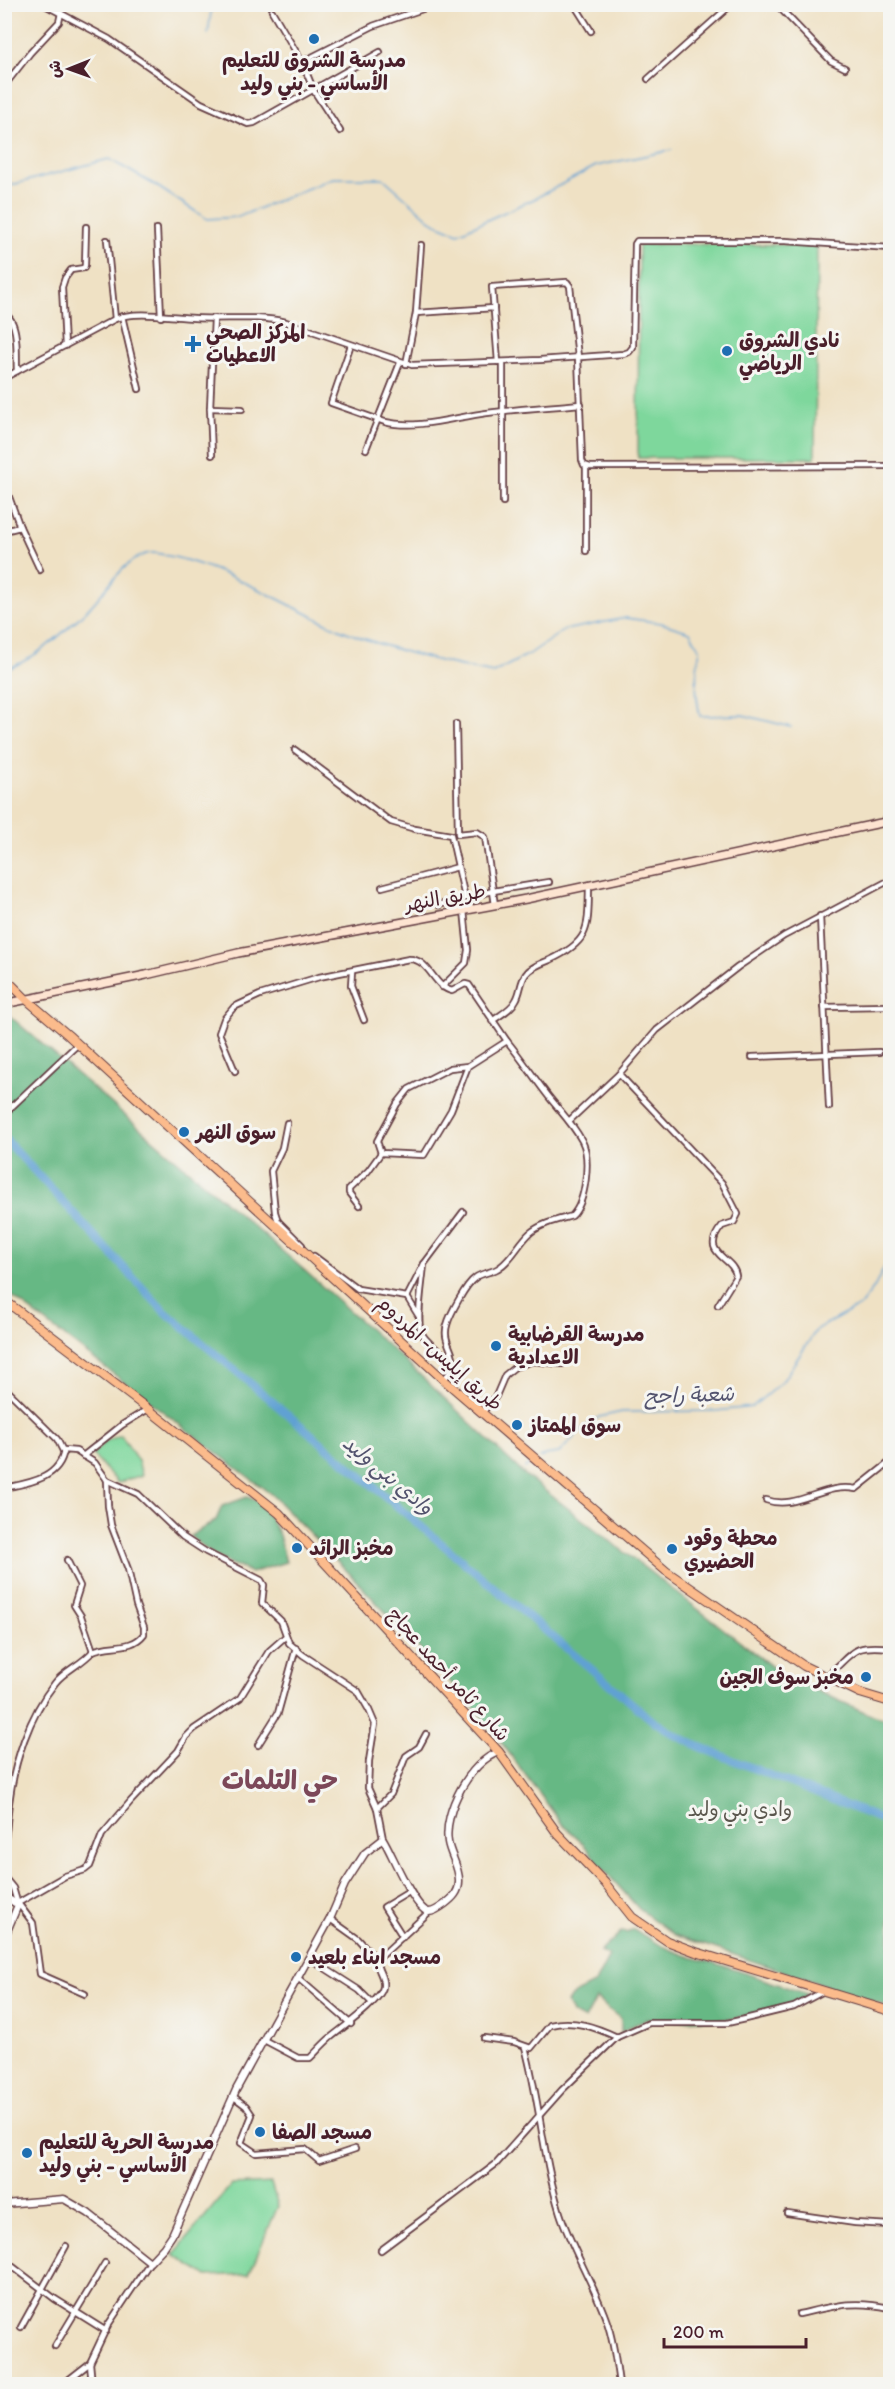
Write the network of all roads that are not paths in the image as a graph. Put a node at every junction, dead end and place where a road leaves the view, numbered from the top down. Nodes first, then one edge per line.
1 (43, 4) edge
2 (437, 4) edge
3 (574, 4) edge
4 (732, 4) edge
5 (776, 4) edge
6 (272, 11) dead end
7 (61, 13) junction
8 (591, 31) dead end
9 (380, 52) dead end
10 (302, 62) junction
11 (845, 68) dead end
12 (648, 79) dead end
13 (4, 86) edge
14 (314, 91) junction
15 (340, 131) dead end
16 (86, 227) dead end
17 (157, 229) dead end
18 (107, 240) dead end
19 (421, 245) dead end
20 (891, 248) edge
21 (494, 308) junction
22 (416, 313) junction
23 (4, 314) edge
24 (122, 316) junction
25 (161, 317) junction
26 (214, 318) junction
27 (115, 319) junction
28 (351, 345) junction
29 (65, 346) junction
30 (578, 357) junction
31 (501, 362) junction
32 (403, 363) junction
33 (17, 371) junction
34 (4, 378) edge
35 (139, 389) dead end
36 (581, 404) junction
37 (210, 408) junction
38 (242, 409) dead end
39 (503, 411) junction
40 (377, 420) junction
41 (366, 449) dead end
42 (212, 455) dead end
43 (586, 466) junction
44 (891, 466) edge
45 (8, 495) dead end
46 (502, 502) dead end
47 (20, 527) junction
48 (4, 531) edge
49 (586, 551) dead end
50 (40, 570) dead end
51 (456, 724) dead end
52 (295, 750) dead end
53 (891, 821) edge
54 (459, 834) junction
55 (451, 835) junction
56 (458, 867) junction
57 (891, 880) edge
58 (549, 882) dead end
59 (589, 886) junction
60 (382, 887) dead end
61 (493, 891) junction
62 (465, 898) junction
63 (439, 905) dead end
64 (495, 905) junction
65 (464, 910) junction
66 (820, 916) junction
67 (352, 972) junction
68 (4, 977) edge
69 (442, 987) junction
70 (27, 1000) junction
71 (4, 1004) edge
72 (891, 1006) edge
73 (824, 1007) junction
74 (364, 1020) dead end
75 (492, 1021) junction
76 (507, 1041) junction
77 (78, 1044) junction
78 (879, 1052) dead end
79 (827, 1053) junction
80 (752, 1058) dead end
81 (468, 1066) junction
82 (235, 1071) dead end
83 (619, 1074) junction
84 (829, 1107) dead end
85 (4, 1114) edge
86 (570, 1121) junction
87 (287, 1123) dead end
88 (381, 1153) junction
89 (359, 1206) dead end
90 (463, 1212) dead end
91 (310, 1255) junction
92 (424, 1264) junction
93 (407, 1297) junction
94 (4, 1300) edge
95 (718, 1305) dead end
96 (418, 1315) junction
97 (454, 1362) junction
98 (562, 1364) dead end
99 (444, 1380) junction
100 (4, 1386) edge
101 (148, 1409) junction
102 (482, 1413) junction
103 (64, 1453) junction
104 (83, 1456) junction
105 (891, 1462) edge
106 (108, 1480) junction
107 (4, 1488) edge
108 (766, 1500) dead end
109 (67, 1560) dead end
110 (286, 1636) junction
111 (296, 1648) junction
112 (891, 1648) edge
113 (93, 1651) junction
114 (825, 1678) junction
115 (891, 1702) edge
116 (426, 1734) dead end
117 (258, 1745) dead end
118 (499, 1752) junction
119 (377, 1808) junction
120 (383, 1839) junction
121 (4, 1844) edge
122 (4, 1877) edge
123 (409, 1892) junction
124 (4, 1896) edge
125 (18, 1904) junction
126 (429, 1912) junction
127 (330, 1919) junction
128 (403, 1937) junction
129 (4, 1938) edge
130 (309, 1958) junction
131 (377, 1960) junction
132 (298, 1978) junction
133 (825, 1990) junction
134 (86, 1994) dead end
135 (371, 2002) junction
136 (891, 2011) edge
137 (351, 2024) junction
138 (617, 2037) junction
139 (484, 2038) dead end
140 (264, 2040) junction
141 (525, 2047) junction
142 (234, 2097) junction
143 (540, 2116) junction
144 (355, 2149) dead end
145 (4, 2204) edge
146 (787, 2213) dead end
147 (891, 2225) edge
148 (66, 2246) dead end
149 (381, 2250) dead end
150 (4, 2260) edge
151 (150, 2262) junction
152 (105, 2263) dead end
153 (44, 2289) junction
154 (891, 2308) edge
155 (75, 2313) junction
156 (799, 2314) dead end
157 (21, 2327) dead end
158 (106, 2331) junction
159 (55, 2346) dead end
160 (90, 2362) junction
161 (63, 2385) edge
162 (92, 2385) edge
163 (619, 2385) edge

1 - 7 street
2 - 10 street
3 - 8 street
4 - 12 street
5 - 11 street
6 - 10 street
7 - 13 street
7 - 14 street
9 - 14 street
10 - 14 street
14 - 15 street
16 - 29 street
17 - 25 street
18 - 27 street
19 - 22 street
20 - 30 street
21 - 22 street
21 - 30 street
21 - 31 street
22 - 32 street
23 - 33 street
24 - 25 street
24 - 27 street
24 - 35 street
25 - 26 street
26 - 28 street
26 - 37 street
27 - 29 street
28 - 32 street
28 - 40 street
29 - 33 street
30 - 31 street
30 - 36 street
31 - 32 street
31 - 39 street
32 - 40 street
33 - 34 street
36 - 39 street
36 - 43 street
37 - 38 street
37 - 42 street
39 - 40 street
39 - 46 street
40 - 41 street
43 - 44 street
43 - 49 street
45 - 47 street
47 - 48 street
47 - 50 street
51 - 54 street
52 - 55 street
53 - 59 main road, طريق النهر
54 - 55 street
54 - 61 street
55 - 56 street
56 - 60 street
56 - 62 street
57 - 66 street
58 - 61 street
59 - 64 main road, طريق النهر
59 - 75 street
61 - 62 street
61 - 64 street
62 - 63 street
64 - 65 main road, طريق النهر
65 - 69 street
65 - 70 main road, طريق النهر
66 - 73 street
66 - 83 street
67 - 69 street
67 - 74 street
67 - 82 street
68 - 70 main road, طريق إيليس- المردوم
69 - 75 street
70 - 71 main road, طريق النهر
70 - 77 main road, طريق إيليس- المردوم
72 - 73 street
73 - 79 street
75 - 76 street
76 - 81 street
76 - 86 street
77 - 85 street
77 - 91 main road, طريق إيليس- المردوم
78 - 79 street
79 - 80 street
79 - 84 street
81 - 88 street
81 - 88 street
83 - 86 street
83 - 95 street
86 - 97 street
87 - 91 street
88 - 89 street
90 - 92 street
91 - 93 street
91 - 99 main road, طريق إيليس- المردوم
92 - 93 street
92 - 96 street
93 - 96 street
94 - 101 main road, شارع ثامر أحمد عجاج
96 - 97 street
97 - 99 street
98 - 102 street
99 - 102 main road, طريق إيليس- المردوم
100 - 103 street
101 - 104 street
101 - 118 main road, شارع ثامر أحمد عجاج
102 - 114 main road, طريق إيليس- المردوم
103 - 104 street
103 - 107 street
104 - 106 street
105 - 108 street
106 - 110 street
106 - 113 street
109 - 113 street
110 - 111 street
110 - 125 street
111 - 117 street
111 - 119 street
112 - 114 street
113 - 121 street
114 - 115 main road, طريق إيليس- المردوم
116 - 119 street
118 - 126 street
118 - 133 main road, شارع ثامر أحمد عجاج
119 - 120 street
120 - 123 street
120 - 127 street
122 - 125 street
123 - 126 street
123 - 128 street
124 - 125 street
125 - 129 street
125 - 134 street
126 - 128 street
127 - 130 street
127 - 131 street
128 - 131 street
130 - 132 street
130 - 135 street
131 - 135 street
132 - 137 street
132 - 140 street
133 - 136 main road, شارع ثامر أحمد عجاج
133 - 138 street
135 - 137 street
137 - 140 street
138 - 141 street
138 - 143 street
139 - 141 street
140 - 142 street
141 - 143 street
142 - 144 street
142 - 151 street
143 - 149 street
143 - 163 street
145 - 151 street
146 - 147 street
148 - 153 street
150 - 153 street
151 - 158 street
152 - 155 street
153 - 155 street
153 - 157 street
154 - 156 street
155 - 158 street
155 - 159 street
158 - 160 street
160 - 161 street
160 - 162 street

